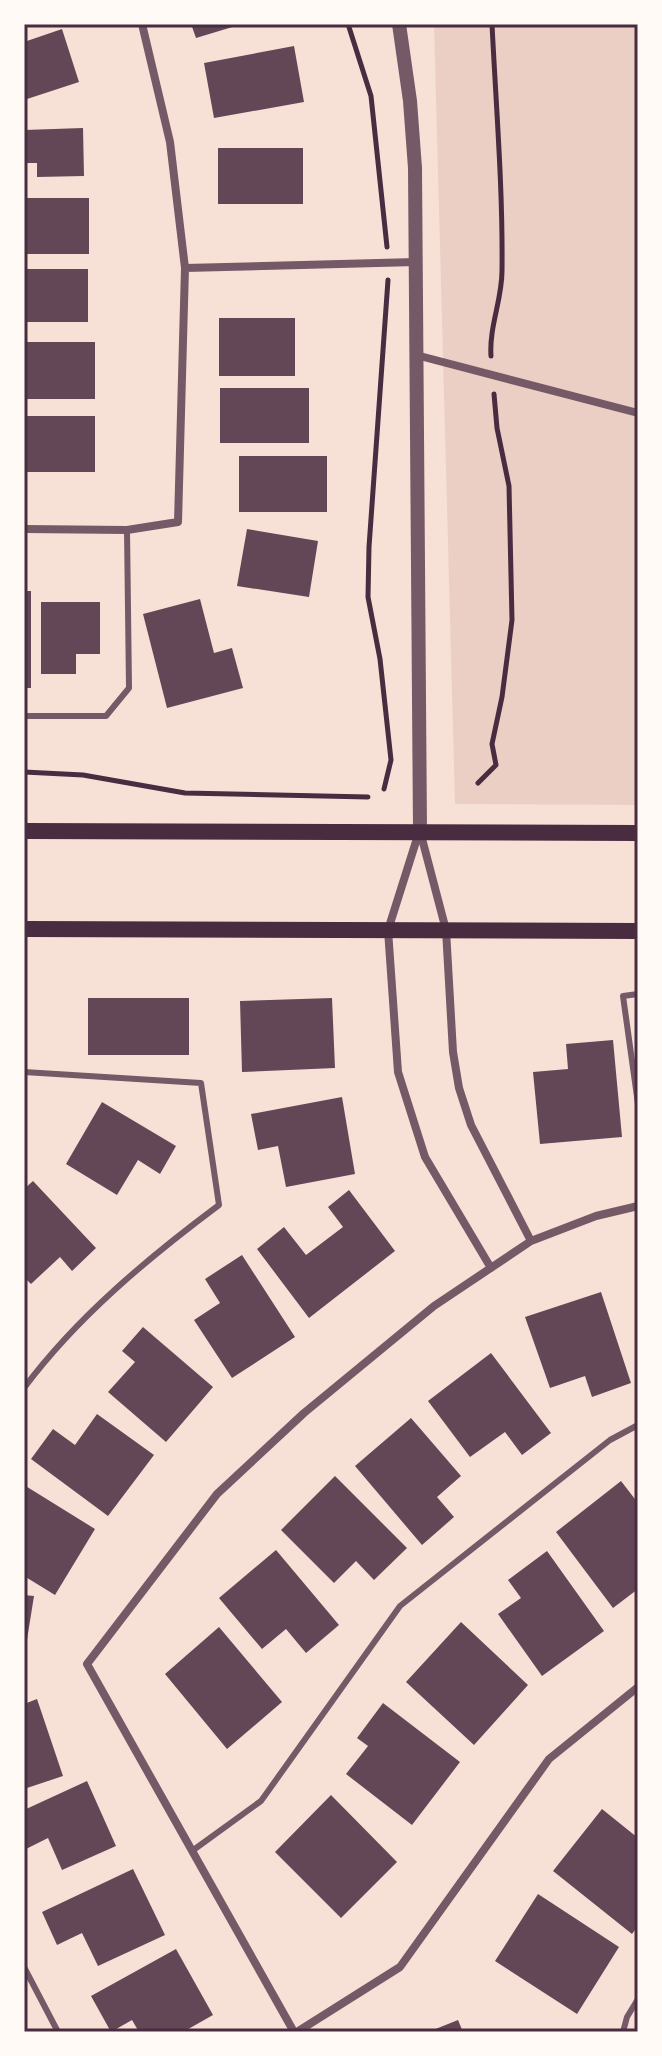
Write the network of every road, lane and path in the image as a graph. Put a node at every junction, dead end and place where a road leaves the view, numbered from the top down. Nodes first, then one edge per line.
1 (142, 24) edge
2 (348, 24) edge
3 (399, 24) edge
4 (492, 24) edge
5 (416, 262) junction
6 (389, 263) junction
7 (185, 268) junction
8 (416, 355) junction
9 (493, 375) junction
10 (638, 413) edge
11 (24, 529) edge
12 (127, 530) junction
13 (24, 716) edge
14 (24, 772) edge
15 (478, 783) dead end
16 (384, 789) dead end
17 (368, 797) dead end
18 (24, 831) edge
19 (420, 831) junction
20 (638, 833) edge
21 (24, 929) edge
22 (388, 930) junction
23 (446, 930) junction
24 (638, 931) edge
25 (638, 994) edge
26 (24, 1072) edge
27 (638, 1104) edge
28 (638, 1206) edge
29 (531, 1241) junction
30 (491, 1268) junction
31 (24, 1388) edge
32 (638, 1425) edge
33 (638, 1687) edge
34 (192, 1851) junction
35 (24, 1967) edge
36 (638, 1999) edge
37 (58, 2032) edge
38 (295, 2032) edge
39 (623, 2032) edge

1 - 7 street
2 - 6 path
3 - 5 street
4 - 9 path
5 - 6 street
5 - 8 street
6 - 7 street
6 - 16 path
7 - 12 street
8 - 9 street
8 - 19 street
9 - 10 street
9 - 15 path
11 - 12 street
12 - 13 lane
14 - 17 path
18 - 19 main road
19 - 20 main road
19 - 22 street
19 - 23 street
21 - 22 main road
22 - 23 main road
22 - 30 street
23 - 24 main road
23 - 29 street
25 - 27 lane
26 - 31 lane
28 - 29 street
29 - 30 street
30 - 34 street
32 - 34 lane
33 - 38 street
34 - 38 street
35 - 37 lane
36 - 39 lane

